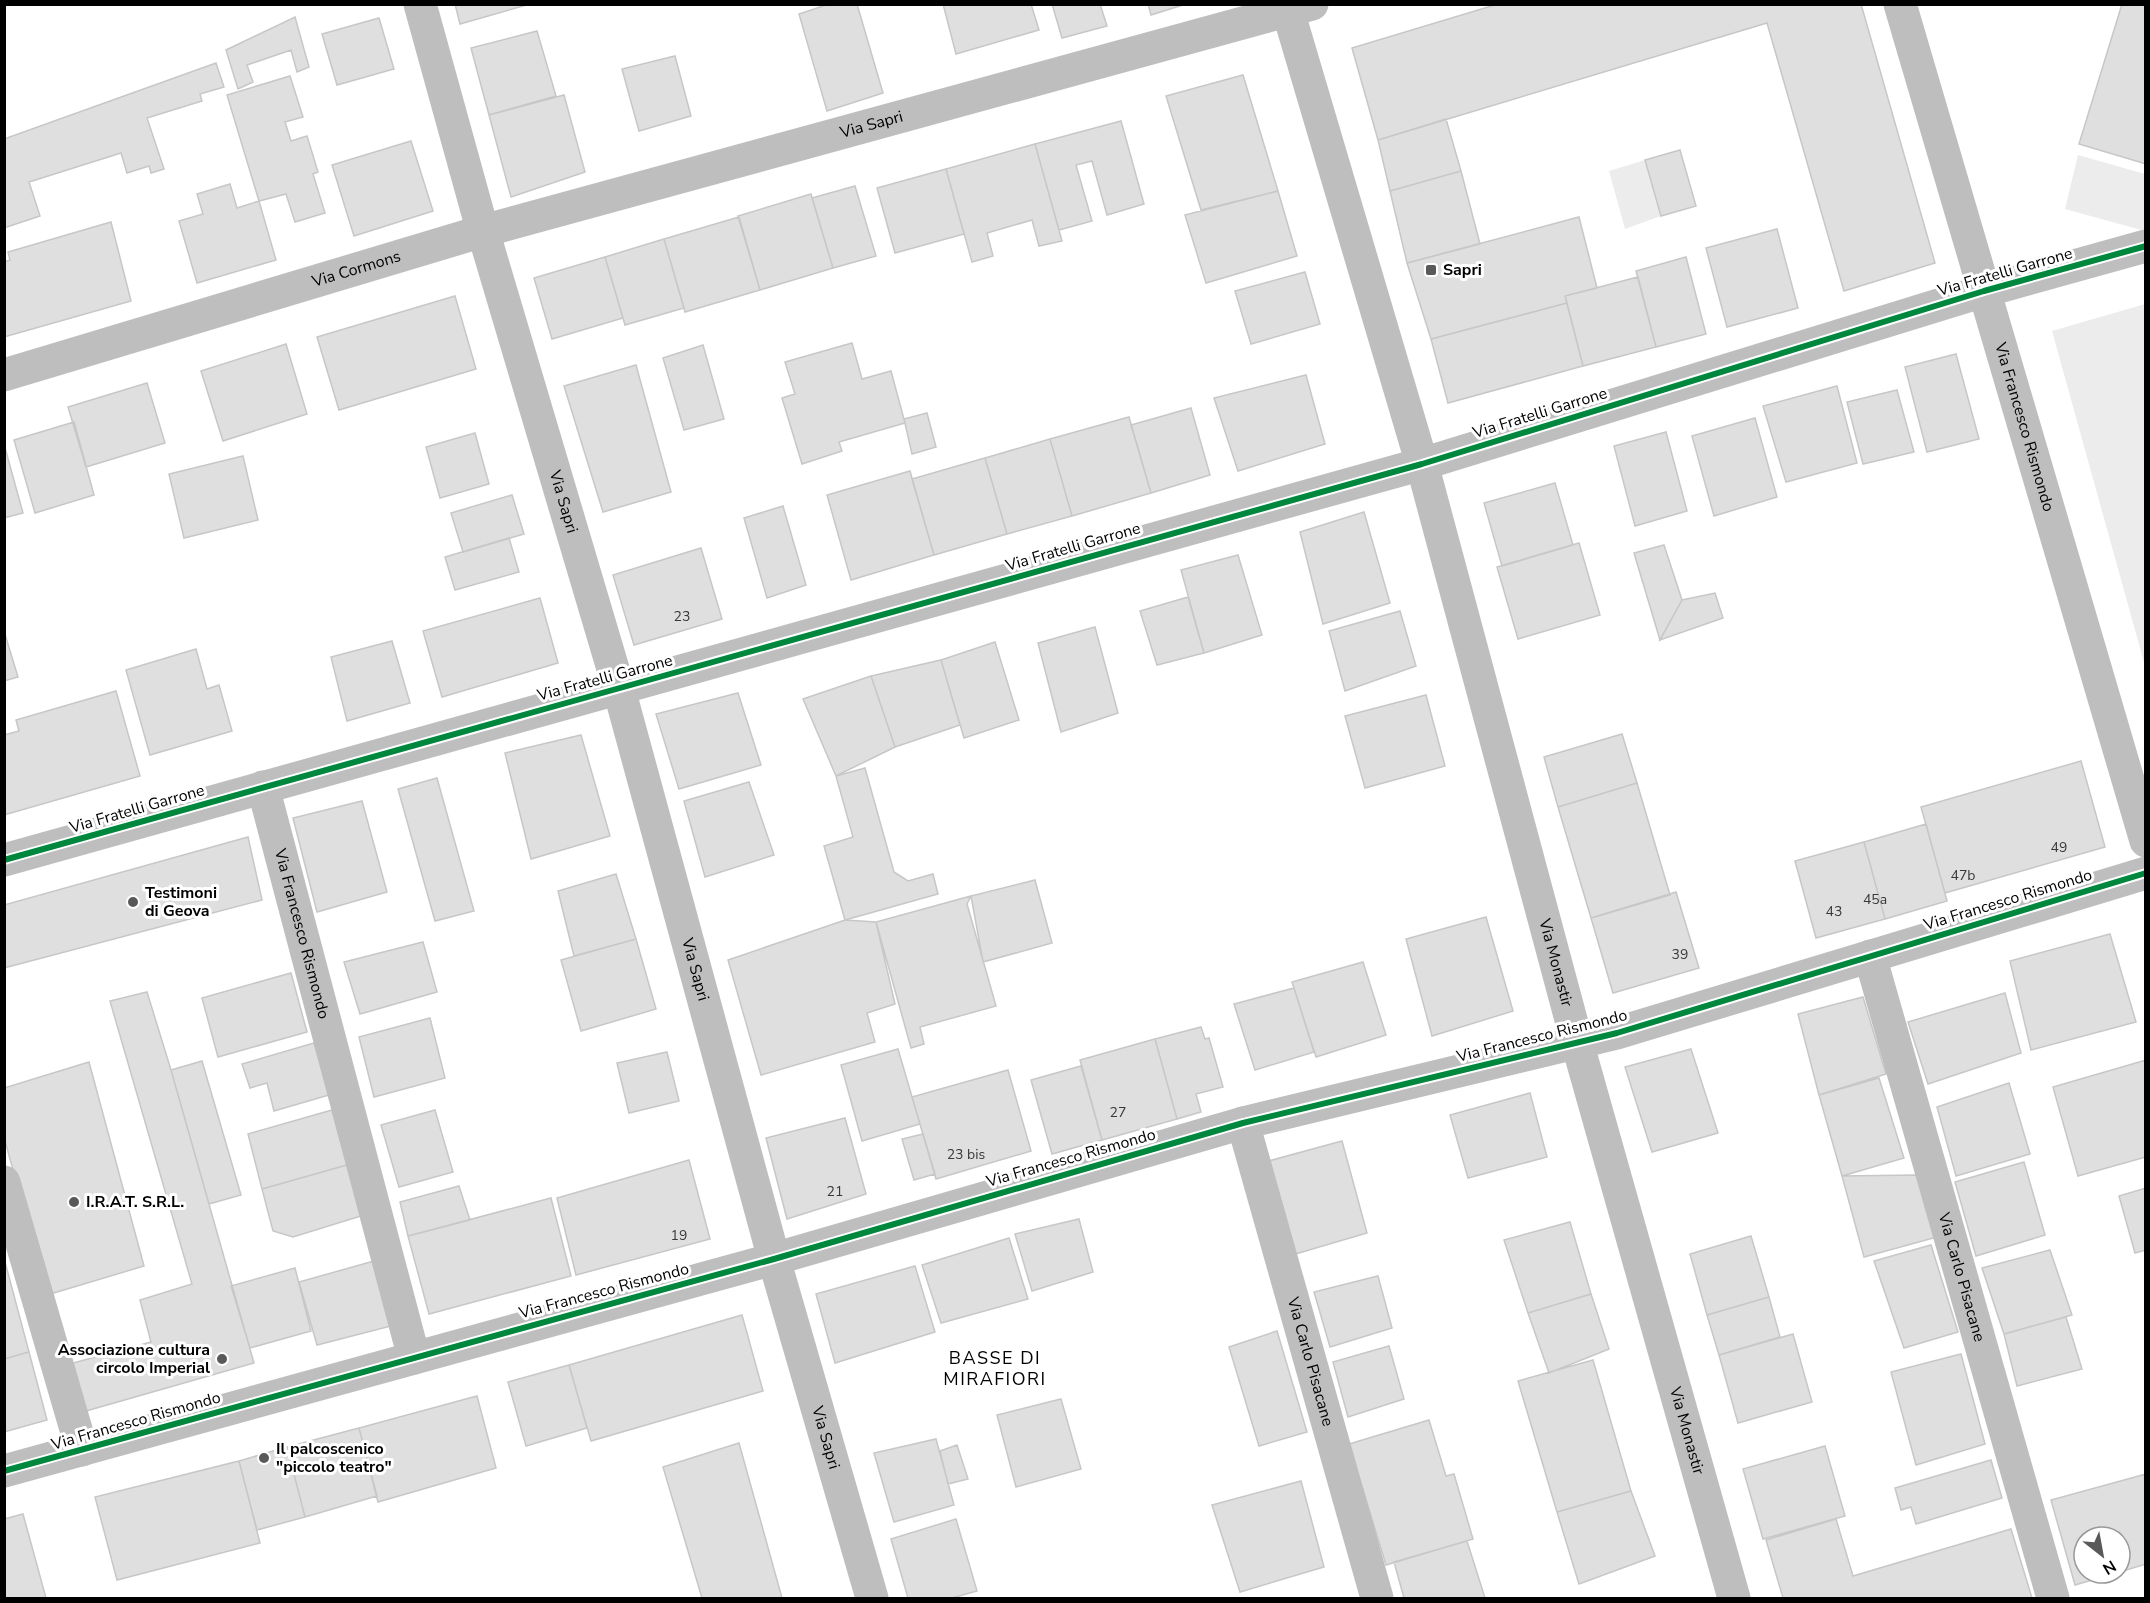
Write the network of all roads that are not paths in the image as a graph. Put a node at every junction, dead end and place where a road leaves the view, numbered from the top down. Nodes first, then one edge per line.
1 (420, 4) edge
2 (1900, 4) edge
3 (1295, 7) edge
4 (483, 231) junction
5 (2145, 246) edge
6 (1984, 291) junction
7 (4, 375) edge
8 (1422, 464) junction
9 (619, 689) junction
10 (263, 787) junction
11 (2145, 841) edge
12 (4, 860) edge
13 (2145, 873) edge
14 (1870, 956) junction
15 (1577, 1042) junction
16 (1243, 1123) junction
17 (4, 1182) edge
18 (774, 1259) junction
19 (414, 1358) junction
20 (82, 1450) junction
21 (4, 1471) edge
22 (872, 1599) edge
23 (1377, 1599) edge
24 (1734, 1599) edge
25 (2053, 1599) edge

1 - 4 street
2 - 6 street, Via Fratelli Garrone
3 - 4 street, Via Sapri
3 - 8 street
4 - 7 street, Via Cormons
4 - 9 street, Via Sapri
5 - 6 street, Via Fratelli Garrone
6 - 8 street, Via Fratelli Garrone
6 - 11 street, Via Francesco Rismondo
8 - 9 street, Via Fratelli Garrone
8 - 15 street, Via Monastir
9 - 10 street, Via Fratelli Garrone
9 - 18 street, Via Sapri
10 - 12 street, Via Fratelli Garrone
10 - 19 street, Via Francesco Rismondo
13 - 14 street, Via Francesco Rismondo
14 - 15 street, Via Francesco Rismondo
14 - 25 street, Via Carlo Pisacane
15 - 16 street, Via Francesco Rismondo
15 - 24 street, Via Monastir
16 - 18 street, Via Francesco Rismondo
16 - 23 street, Via Carlo Pisacane
17 - 20 street
18 - 19 street, Via Francesco Rismondo
18 - 22 street, Via Sapri
19 - 20 street, Via Francesco Rismondo
20 - 21 street, Via Francesco Rismondo

